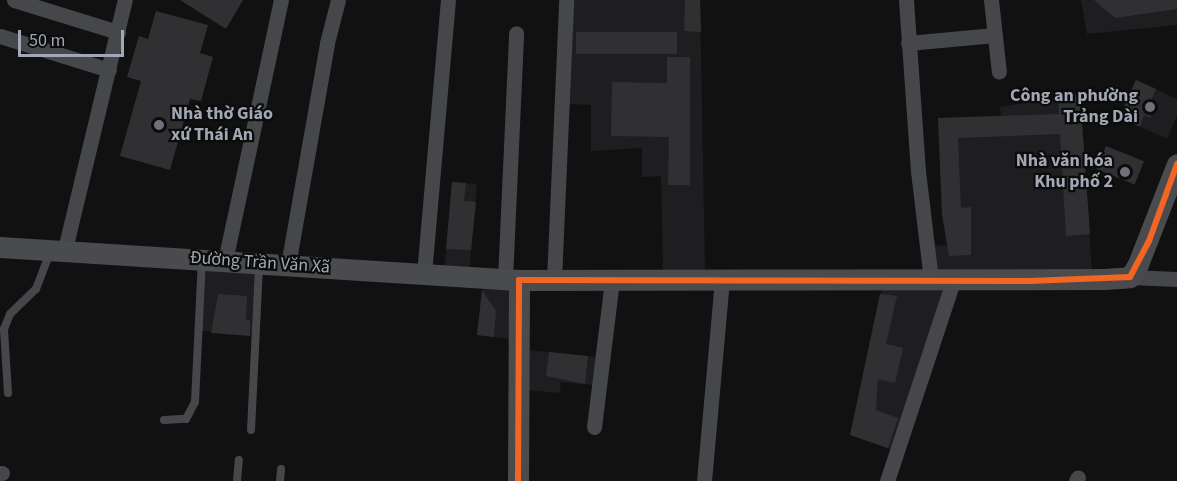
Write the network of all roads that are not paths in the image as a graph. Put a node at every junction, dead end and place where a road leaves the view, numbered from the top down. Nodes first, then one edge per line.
1 (14, 0) edge
2 (124, 0) edge
3 (281, 0) edge
4 (338, 0) edge
5 (448, 0) edge
6 (566, 0) edge
7 (906, 0) edge
8 (991, 0) edge
9 (118, 32) junction
10 (516, 33) dead end
11 (995, 35) junction
12 (0, 36) edge
13 (908, 43) junction
14 (110, 70) junction
15 (999, 72) dead end
16 (1177, 164) edge
17 (0, 247) edge
18 (58, 249) junction
19 (202, 260) junction
20 (225, 261) junction
21 (259, 263) junction
22 (288, 266) junction
23 (424, 274) junction
24 (1130, 277) junction
25 (722, 278) junction
26 (1177, 279) edge
27 (512, 280) junction
28 (554, 280) junction
29 (612, 280) junction
30 (931, 280) junction
31 (953, 281) junction
32 (3, 369) edge
33 (8, 393) dead end
34 (164, 420) dead end
35 (594, 427) dead end
36 (251, 430) dead end
37 (239, 460) dead end
38 (281, 469) dead end
39 (237, 481) edge
40 (280, 481) edge
41 (518, 481) edge
42 (704, 481) edge
43 (887, 481) edge

1 - 9 street
2 - 9 street
3 - 20 street
4 - 22 street
5 - 23 street
6 - 28 street
7 - 13 street
8 - 11 street
9 - 14 street
10 - 27 street
11 - 13 street
11 - 15 street
12 - 14 street
13 - 30 street
14 - 18 street
16 - 24 street
17 - 18 street, Đường Trần Văn Xã
18 - 19 street, Đường Trần Văn Xã
18 - 32 lane
19 - 20 street, Đường Trần Văn Xã
19 - 34 lane
20 - 21 street, Đường Trần Văn Xã
21 - 22 street, Đường Trần Văn Xã
21 - 36 lane
22 - 23 street, Đường Trần Văn Xã
23 - 27 street, Đường Trần Văn Xã
24 - 26 street
24 - 31 street, Đường Trần Văn Xã
25 - 29 street, Đường Trần Văn Xã
25 - 30 street, Đường Trần Văn Xã
25 - 42 street
27 - 28 street, Đường Trần Văn Xã
27 - 41 street
28 - 29 street, Đường Trần Văn Xã
29 - 35 street
30 - 31 street, Đường Trần Văn Xã
31 - 43 street
32 - 33 lane
37 - 39 lane
38 - 40 lane

